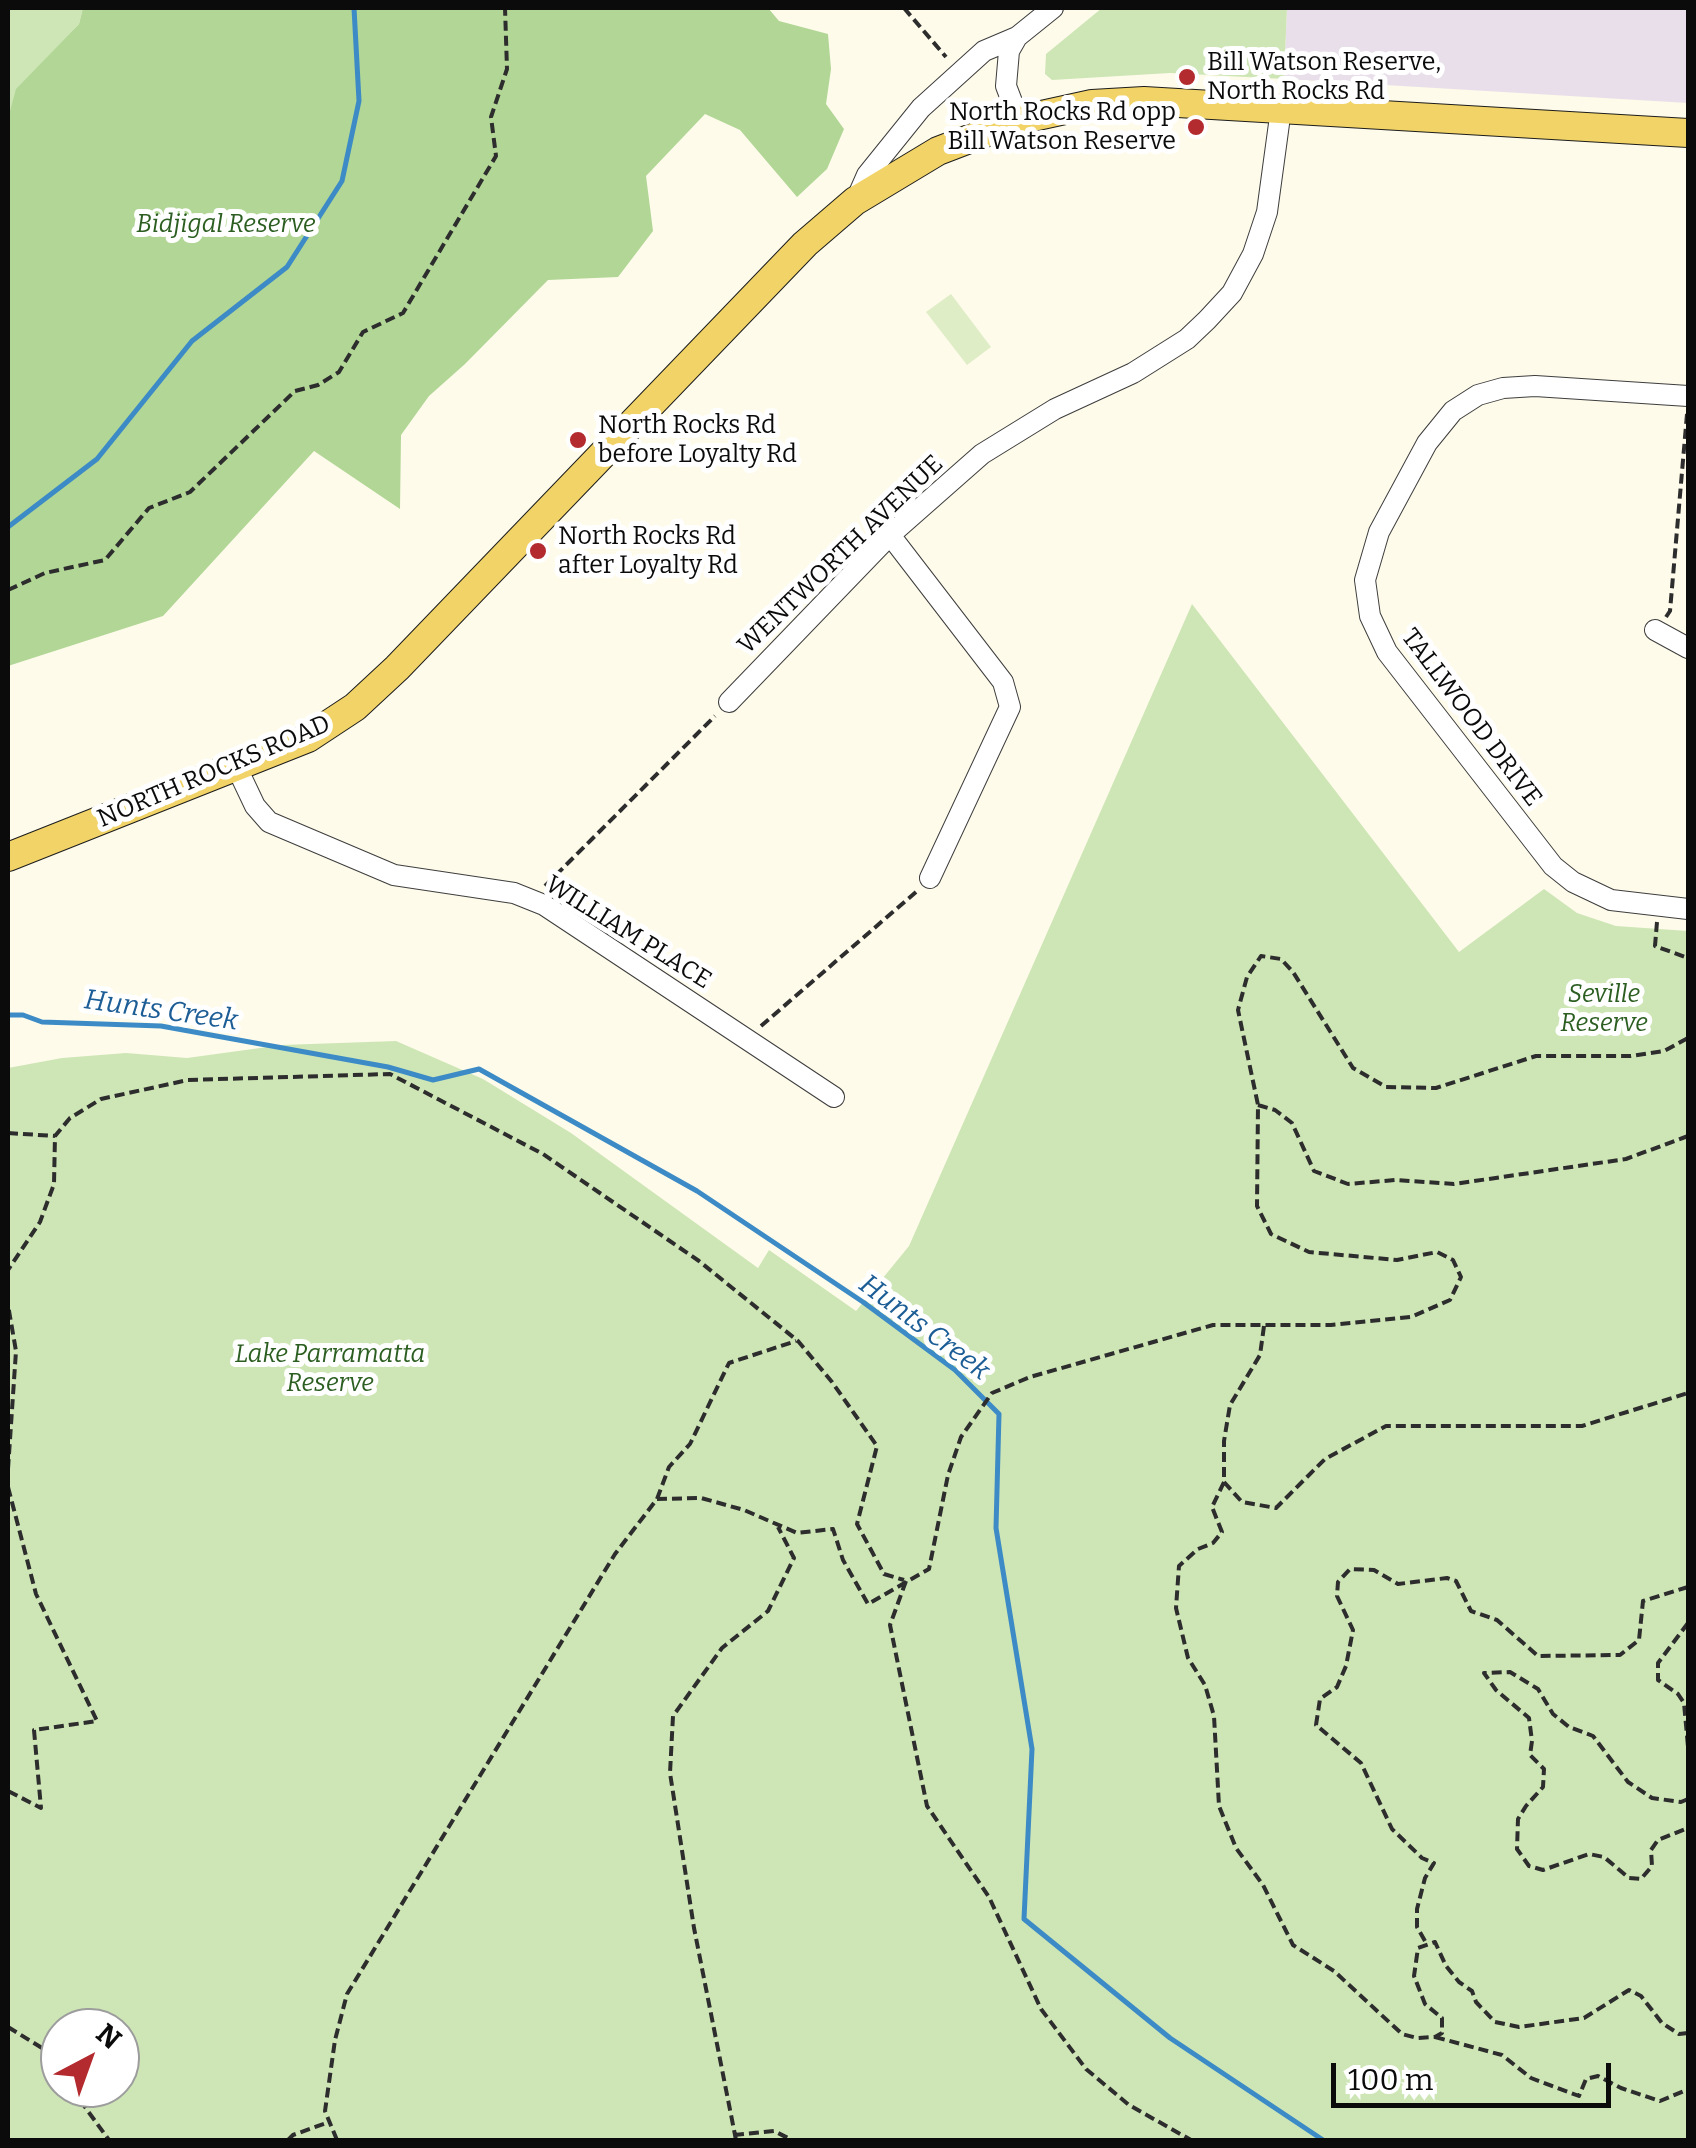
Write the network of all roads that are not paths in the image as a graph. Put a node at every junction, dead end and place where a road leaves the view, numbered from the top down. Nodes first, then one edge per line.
1 (1053, 8) edge
2 (1016, 37) junction
3 (1281, 109) junction
4 (1019, 120) junction
5 (1688, 132) edge
6 (855, 201) junction
7 (1688, 398) edge
8 (890, 535) junction
9 (1655, 630) road end
10 (1688, 648) edge
11 (729, 702) road end
12 (236, 766) junction
13 (8, 857) edge
14 (930, 878) road end
15 (1688, 909) edge
16 (834, 1097) dead end

1 - 2 street
2 - 4 street
2 - 6 street
3 - 4 main road, NORTH ROCKS ROAD
3 - 5 main road, NORTH ROCKS ROAD
3 - 8 street, WENTWORTH AVENUE
4 - 6 main road, NORTH ROCKS ROAD
6 - 12 main road, NORTH ROCKS ROAD
7 - 15 street, TALLWOOD DRIVE
8 - 11 street, WENTWORTH AVENUE
8 - 14 street
9 - 10 street
12 - 13 main road, NORTH ROCKS ROAD
12 - 16 street, WILLIAM PLACE

